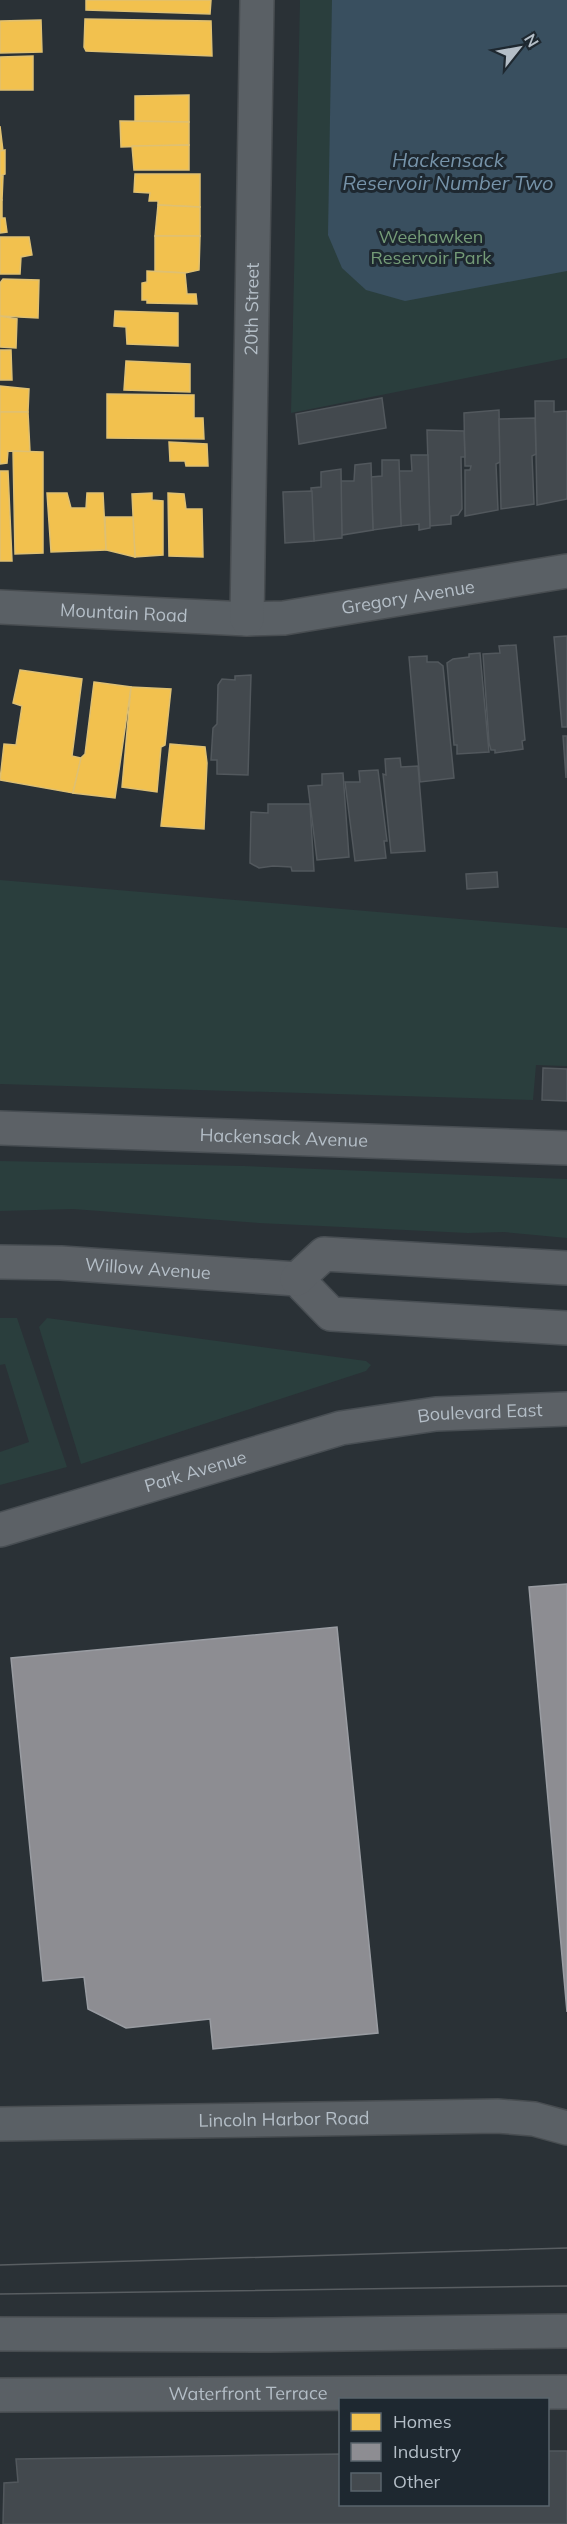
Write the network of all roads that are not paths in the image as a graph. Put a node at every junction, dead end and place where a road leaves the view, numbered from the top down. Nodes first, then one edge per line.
1 (257, 0) edge
2 (567, 571) edge
3 (0, 607) edge
4 (248, 619) junction
5 (0, 1128) edge
6 (567, 1148) edge
7 (0, 1262) edge
8 (567, 1268) edge
9 (297, 1279) junction
10 (567, 1328) edge
11 (567, 1409) edge
12 (393, 1419) joint
13 (0, 1530) edge
14 (0, 2124) edge
15 (567, 2128) edge
16 (567, 2331) edge
17 (0, 2334) edge
18 (567, 2392) edge
19 (0, 2395) edge

1 - 4 street, 20th Street
2 - 4 street, Gregory Avenue
3 - 4 street, Mountain Road
5 - 6 main road, Hackensack Avenue
7 - 9 main road, Willow Avenue
8 - 9 main road
9 - 10 main road
11 - 12 main road, Boulevard East
12 - 13 main road, Park Avenue
14 - 15 street, Lincoln Harbor Road
16 - 17 street
18 - 19 street, Waterfront Terrace

